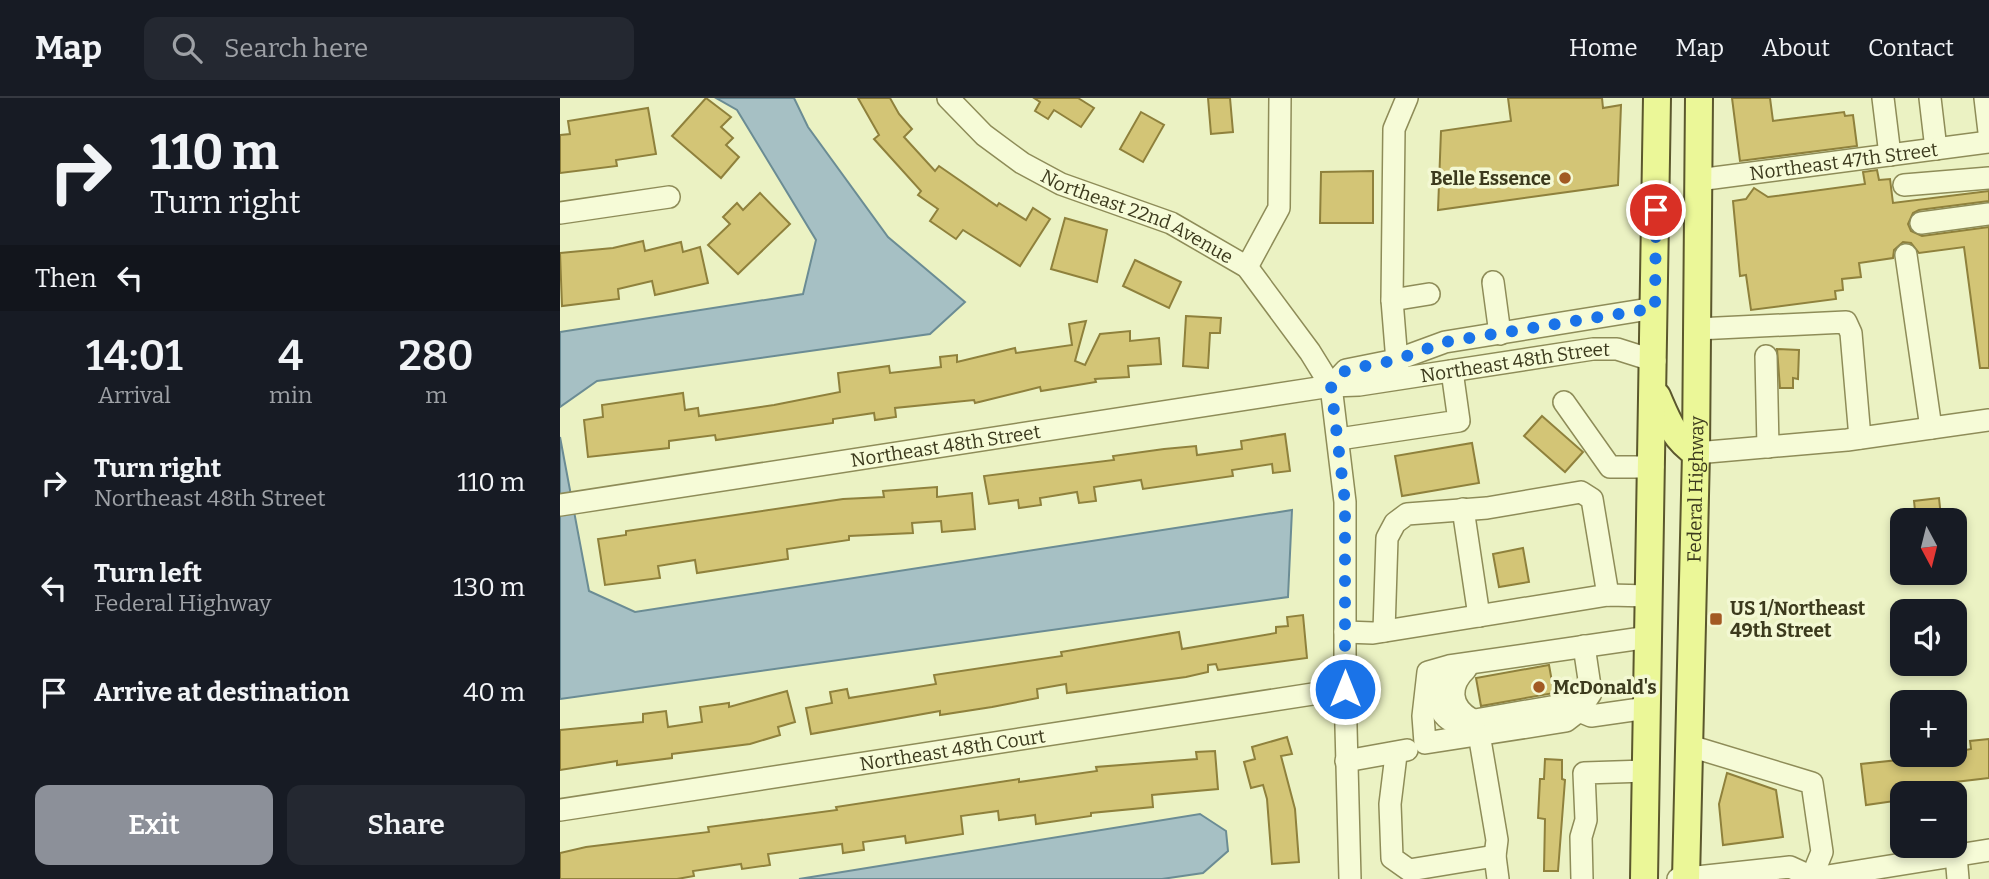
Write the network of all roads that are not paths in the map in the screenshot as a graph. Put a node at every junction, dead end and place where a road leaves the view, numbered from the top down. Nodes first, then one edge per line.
1 (948, 98) edge
2 (1280, 98) edge
3 (1407, 98) edge
4 (1657, 98) edge
5 (1699, 98) edge
6 (1883, 98) edge
7 (1930, 98) edge
8 (1984, 98) edge
9 (1989, 132) edge
10 (1989, 142) edge
11 (1936, 149) junction
12 (1896, 154) junction
13 (1989, 178) edge
14 (1699, 180) junction
15 (669, 197) dead end
16 (560, 213) edge
17 (1989, 214) edge
18 (1921, 223) dead end
19 (1906, 255) dead end
20 (1247, 267) junction
21 (1493, 282) dead end
22 (1429, 294) dead end
23 (1392, 300) junction
24 (1655, 308) junction
25 (1698, 329) junction
26 (1500, 334) junction
27 (1766, 356) dead end
28 (1655, 361) junction
29 (1397, 370) junction
30 (1452, 371) junction
31 (1331, 386) junction
32 (1654, 391) junction
33 (1564, 402) dead end
34 (1989, 420) edge
35 (1931, 428) junction
36 (1860, 438) junction
37 (1339, 439) junction
38 (1768, 447) junction
39 (1696, 453) junction
40 (1653, 467) junction
41 (560, 505) edge
42 (1463, 509) junction
43 (1608, 595) junction
44 (1650, 596) junction
45 (1479, 616) junction
46 (1384, 631) junction
47 (1345, 632) junction
48 (1648, 636) junction
49 (1584, 646) junction
50 (1511, 657) junction
51 (1345, 689) junction
52 (1647, 708) junction
53 (1579, 712) junction
54 (1475, 727) junction
55 (1425, 743) junction
56 (1690, 746) junction
57 (1396, 755) junction
58 (1346, 761) junction
59 (1646, 771) junction
60 (560, 810) edge
61 (1989, 850) edge
62 (1967, 853) edge
63 (1495, 856) junction
64 (1937, 858) edge
65 (1956, 858) edge
66 (1811, 878) edge
67 (1350, 879) edge
68 (1498, 879) edge
69 (1582, 879) edge
70 (1644, 879) edge
71 (1684, 879) edge
72 (1958, 879) edge

1 - 20 street, Northeast 22nd Avenue
2 - 20 street
3 - 23 street
4 - 24 main road
5 - 14 main road, Federal Highway
6 - 12 street
7 - 11 street
8 - 9 street
10 - 11 street, Northeast 47th Street
11 - 12 street, Northeast 47th Street
12 - 13 street
12 - 14 street, Northeast 47th Street
14 - 25 main road, Federal Highway
15 - 16 street
17 - 18 street
19 - 35 street
20 - 31 street, Northeast 22nd Avenue
21 - 26 street
22 - 23 street
23 - 29 street
24 - 26 street, Northeast 48th Street
24 - 28 main road
25 - 36 street
25 - 39 main road, Federal Highway
26 - 29 street, Northeast 48th Street
27 - 38 street
28 - 30 street, Northeast 48th Street
28 - 32 main road
29 - 30 street, Northeast 48th Street
29 - 31 street, Northeast 48th Street
30 - 37 street
31 - 37 street
31 - 41 street, Northeast 48th Street
32 - 39 main road
32 - 40 main road
33 - 40 street
34 - 35 street
35 - 36 street
36 - 38 street
37 - 47 street
38 - 39 street
39 - 56 main road, Federal Highway
40 - 44 main road
42 - 43 street
42 - 45 street
42 - 46 street
43 - 44 street
43 - 45 street
44 - 48 main road
45 - 46 street
46 - 47 street
47 - 51 street
48 - 49 street
48 - 52 main road
49 - 50 street
49 - 53 street
50 - 54 street
50 - 55 street
51 - 58 street
51 - 60 street, Northeast 48th Court
52 - 53 street
52 - 59 main road
53 - 54 street
54 - 55 street
54 - 63 street
55 - 57 street
56 - 66 street
56 - 71 main road, Federal Highway
57 - 58 street
57 - 63 street
58 - 67 street
59 - 69 street
59 - 70 main road
61 - 62 street
63 - 68 street
64 - 66 street
65 - 72 street
66 - 71 street

